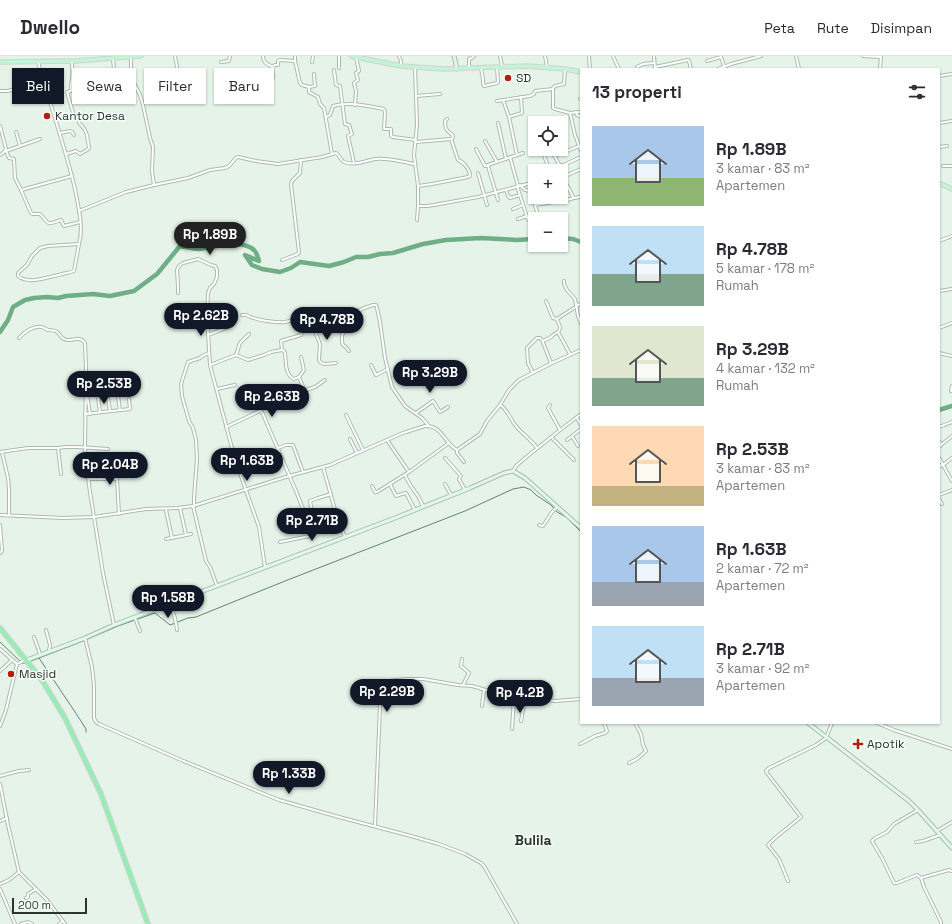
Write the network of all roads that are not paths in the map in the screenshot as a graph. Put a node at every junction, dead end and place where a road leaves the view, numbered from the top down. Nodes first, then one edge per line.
1 (81, 56) edge
2 (141, 56) edge
3 (176, 56) edge
4 (230, 56) edge
5 (263, 56) edge
6 (296, 56) edge
7 (312, 56) edge
8 (339, 56) edge
9 (351, 56) edge
10 (398, 56) edge
11 (454, 56) edge
12 (474, 56) edge
13 (500, 56) edge
14 (544, 56) edge
15 (589, 56) edge
16 (613, 56) edge
17 (654, 56) edge
18 (721, 56) edge
19 (761, 56) edge
20 (796, 56) edge
21 (863, 56) edge
22 (881, 56) edge
23 (131, 57) edge
24 (356, 57) junction
25 (469, 57) edge
26 (113, 58) junction
27 (72, 60) junction
28 (84, 60) junction
29 (38, 61) junction
30 (295, 61) junction
31 (707, 61) dead end
32 (0, 62) edge
33 (221, 62) dead end
34 (312, 62) dead end
35 (654, 63) junction
36 (401, 66) junction
37 (177, 67) dead end
38 (272, 67) joint
39 (415, 67) junction
40 (502, 67) junction
41 (637, 67) dead end
42 (40, 68) edge
43 (114, 68) edge
44 (339, 68) dead end
45 (469, 68) junction
46 (481, 68) junction
47 (497, 68) junction
48 (547, 68) junction
49 (590, 68) edge
50 (619, 68) edge
51 (655, 68) edge
52 (691, 68) edge
53 (725, 68) edge
54 (799, 68) edge
55 (880, 68) edge
56 (457, 69) junction
57 (565, 69) junction
58 (334, 70) dead end
59 (580, 72) edge
60 (314, 74) dead end
61 (952, 74) edge
62 (940, 76) edge
63 (309, 87) junction
64 (553, 89) junction
65 (12, 90) edge
66 (0, 91) edge
67 (440, 94) dead end
68 (416, 96) junction
69 (521, 97) junction
70 (503, 100) junction
71 (497, 101) dead end
72 (51, 104) edge
73 (342, 104) junction
74 (356, 105) junction
75 (576, 112) junction
76 (580, 112) edge
77 (570, 113) junction
78 (580, 116) edge
79 (326, 117) junction
80 (509, 117) junction
81 (447, 119) dead end
82 (952, 120) edge
83 (498, 123) dead end
84 (940, 123) edge
85 (0, 126) edge
86 (16, 132) dead end
87 (60, 133) junction
88 (74, 135) dead end
89 (40, 139) dead end
90 (452, 140) junction
91 (416, 141) junction
92 (485, 141) dead end
93 (20, 146) junction
94 (579, 146) joint
95 (947, 146) dead end
96 (940, 147) edge
97 (476, 149) dead end
98 (6, 150) junction
99 (568, 151) edge
100 (522, 153) dead end
101 (66, 154) junction
102 (332, 154) junction
103 (0, 155) edge
104 (517, 155) junction
105 (555, 156) edge
106 (580, 157) edge
107 (510, 158) junction
108 (506, 159) junction
109 (301, 160) junction
110 (497, 162) junction
111 (354, 164) junction
112 (415, 164) junction
113 (488, 166) junction
114 (943, 166) dead end
115 (952, 166) edge
116 (580, 170) edge
117 (478, 173) dead end
118 (568, 175) edge
119 (72, 176) junction
120 (528, 184) edge
121 (940, 184) edge
122 (154, 185) junction
123 (418, 186) junction
124 (518, 186) junction
125 (568, 188) edge
126 (22, 190) junction
127 (506, 190) junction
128 (952, 190) edge
129 (528, 191) edge
130 (496, 192) junction
131 (484, 195) junction
132 (520, 195) junction
133 (580, 197) edge
134 (574, 198) junction
135 (498, 200) dead end
136 (487, 205) dead end
137 (523, 205) junction
138 (535, 205) joint
139 (418, 206) junction
140 (513, 209) dead end
141 (79, 211) junction
142 (537, 212) edge
143 (527, 216) junction
144 (518, 219) dead end
145 (417, 220) dead end
146 (528, 220) dead end
147 (80, 222) junction
148 (952, 236) edge
149 (940, 241) edge
150 (79, 244) junction
151 (282, 260) dead end
152 (564, 281) dead end
153 (952, 289) edge
154 (940, 291) edge
155 (178, 293) dead end
156 (546, 301) dead end
157 (580, 304) edge
158 (577, 305) junction
159 (185, 311) dead end
160 (242, 315) dead end
161 (343, 315) junction
162 (318, 316) junction
163 (207, 319) junction
164 (304, 319) junction
165 (557, 319) junction
166 (580, 321) edge
167 (952, 323) edge
168 (228, 326) dead end
169 (940, 328) edge
170 (558, 332) junction
171 (249, 334) dead end
172 (208, 335) junction
173 (19, 338) dead end
174 (542, 341) junction
175 (282, 350) junction
176 (580, 350) edge
177 (349, 351) dead end
178 (209, 353) junction
179 (940, 353) edge
180 (570, 354) junction
181 (236, 355) junction
182 (952, 356) edge
183 (301, 357) dead end
184 (336, 363) dead end
185 (552, 363) junction
186 (210, 365) junction
187 (371, 365) dead end
188 (388, 369) junction
189 (533, 373) junction
190 (299, 377) junction
191 (325, 380) dead end
192 (236, 385) dead end
193 (952, 386) edge
194 (217, 389) junction
195 (117, 390) dead end
196 (107, 391) dead end
197 (951, 391) edge
198 (97, 392) dead end
199 (87, 395) dead end
200 (129, 399) dead end
201 (500, 405) junction
202 (550, 405) dead end
203 (448, 407) dead end
204 (120, 410) junction
205 (110, 411) junction
206 (100, 412) junction
207 (416, 413) junction
208 (85, 414) junction
209 (90, 414) junction
210 (346, 414) dead end
211 (580, 415) edge
212 (577, 418) junction
213 (952, 422) edge
214 (580, 423) edge
215 (428, 425) junction
216 (226, 427) junction
217 (940, 427) edge
218 (560, 430) junction
219 (580, 431) edge
220 (572, 436) junction
221 (952, 436) edge
222 (551, 437) junction
223 (350, 439) dead end
224 (387, 440) junction
225 (567, 440) dead end
226 (449, 443) junction
227 (942, 444) edge
228 (578, 446) dead end
229 (85, 447) junction
230 (58, 448) junction
231 (537, 448) junction
232 (108, 449) dead end
233 (278, 449) junction
234 (362, 450) junction
235 (457, 450) junction
236 (1, 452) edge
237 (357, 453) junction
238 (445, 458) dead end
239 (952, 458) edge
240 (574, 460) dead end
241 (940, 460) edge
242 (464, 462) dead end
243 (943, 465) junction
244 (324, 466) junction
245 (940, 466) edge
246 (87, 467) junction
247 (81, 468) dead end
248 (513, 471) junction
249 (303, 472) junction
250 (409, 472) junction
251 (61, 474) dead end
252 (119, 475) dead end
253 (405, 475) junction
254 (290, 476) junction
255 (88, 479) junction
256 (117, 479) junction
257 (952, 481) edge
258 (390, 484) junction
259 (445, 484) dead end
260 (372, 486) dead end
261 (246, 489) junction
262 (465, 490) junction
263 (952, 490) edge
264 (331, 494) junction
265 (940, 494) edge
266 (452, 495) junction
267 (940, 501) edge
268 (942, 504) dead end
269 (194, 506) junction
270 (423, 506) junction
271 (180, 508) junction
272 (556, 508) junction
273 (165, 509) junction
274 (415, 510) junction
275 (120, 514) junction
276 (0, 515) edge
277 (305, 515) junction
278 (9, 516) junction
279 (94, 518) junction
280 (0, 525) edge
281 (539, 525) dead end
282 (580, 527) edge
283 (191, 534) dead end
284 (186, 535) junction
285 (345, 537) junction
286 (172, 538) junction
287 (166, 539) dead end
288 (280, 542) dead end
289 (0, 553) edge
290 (265, 568) junction
291 (217, 586) junction
292 (170, 604) junction
293 (134, 618) junction
294 (114, 625) junction
295 (0, 628) edge
296 (46, 630) dead end
297 (177, 630) dead end
298 (140, 631) dead end
299 (34, 637) dead end
300 (85, 638) junction
301 (0, 649) edge
302 (49, 651) junction
303 (40, 654) junction
304 (462, 659) dead end
305 (12, 660) junction
306 (25, 660) junction
307 (18, 663) junction
308 (0, 671) edge
309 (463, 685) junction
310 (484, 690) junction
311 (514, 698) junction
312 (524, 699) junction
313 (580, 699) edge
314 (482, 706) dead end
315 (1, 718) edge
316 (521, 721) dead end
317 (605, 724) edge
318 (636, 724) edge
319 (809, 724) edge
320 (832, 724) edge
321 (879, 724) edge
322 (0, 726) edge
323 (512, 729) dead end
324 (826, 738) junction
325 (580, 744) dead end
326 (952, 749) edge
327 (628, 764) dead end
328 (28, 770) dead end
329 (0, 776) edge
330 (0, 784) edge
331 (917, 811) junction
332 (7, 818) junction
333 (0, 821) edge
334 (952, 822) edge
335 (375, 826) junction
336 (937, 831) junction
337 (939, 836) junction
338 (916, 842) dead end
339 (952, 848) edge
340 (952, 871) edge
341 (19, 872) junction
342 (922, 878) junction
343 (788, 881) dead end
344 (0, 884) edge
345 (0, 889) edge
346 (36, 889) junction
347 (26, 898) dead end
348 (63, 921) junction
349 (16, 924) edge
350 (21, 924) edge
351 (32, 924) edge
352 (59, 924) edge
353 (65, 924) edge
354 (148, 924) edge
355 (517, 924) edge
356 (941, 924) edge

1 - 28 street
2 - 23 main road
3 - 37 street
4 - 33 street
5 - 38 street
6 - 30 street
7 - 34 street
8 - 44 street
9 - 24 main road
10 - 36 street
11 - 56 street
12 - 25 street
13 - 40 street
14 - 48 street
15 - 49 street
16 - 50 street
17 - 35 street
18 - 31 street
18 - 53 street
19 - 53 street
20 - 54 street
21 - 22 street
22 - 55 street
23 - 26 main road
23 - 122 street
24 - 36 main road
24 - 74 street
25 - 45 street
26 - 28 main road
26 - 43 street
27 - 28 main road
27 - 29 main road
27 - 101 street
29 - 32 main road
29 - 42 street
30 - 38 street
30 - 63 street
35 - 41 street
35 - 51 street
36 - 39 main road
39 - 56 main road
39 - 68 street
40 - 47 main road
40 - 48 main road
45 - 46 main road
45 - 56 main road
46 - 47 main road
46 - 47 street
48 - 57 main road
51 - 52 street
57 - 59 main road
57 - 64 street
58 - 73 street
60 - 63 street
61 - 62 street
63 - 79 street
64 - 69 street
64 - 77 street
65 - 66 street
67 - 68 street
68 - 91 street
69 - 70 street
69 - 80 street
70 - 71 street
70 - 80 street
72 - 87 street
73 - 74 street
73 - 79 street
73 - 111 street
74 - 91 street
75 - 76 street
75 - 77 street
75 - 78 street
77 - 94 street
79 - 102 street
80 - 104 street
81 - 90 street
82 - 84 street
83 - 108 street
85 - 98 street
86 - 93 street
87 - 88 street
87 - 101 street
89 - 93 street
90 - 91 street
90 - 123 street
91 - 112 street
92 - 110 street
93 - 98 street
94 - 99 street
95 - 96 street
97 - 113 street
98 - 103 street
98 - 126 street
100 - 104 street
101 - 119 street
102 - 109 street
102 - 111 street
104 - 107 street
105 - 106 street
107 - 108 street
107 - 124 street
108 - 110 street
109 - 122 street
109 - 151 street
110 - 113 street
111 - 112 street
112 - 123 street
113 - 130 street
114 - 115 street
116 - 118 street
117 - 131 street
119 - 126 street
119 - 141 street
120 - 124 street
121 - 128 main road
122 - 141 street
123 - 139 street
124 - 127 street
124 - 129 street
124 - 132 street
125 - 134 street
126 - 147 street
127 - 130 street
127 - 132 street
130 - 131 street
130 - 135 street
131 - 136 street
131 - 139 street
132 - 137 street
133 - 134 street
134 - 138 street
137 - 140 street
137 - 143 street
138 - 142 street
139 - 145 street
141 - 147 street
143 - 144 street
143 - 146 street
147 - 150 street
148 - 149 street
150 - 150 street
152 - 158 street
153 - 154 street
155 - 163 street
156 - 165 street
157 - 158 street
158 - 165 street
158 - 166 street
159 - 163 street
160 - 164 street
161 - 162 street
161 - 177 street
161 - 188 street
162 - 164 street
162 - 184 street
163 - 172 street
164 - 175 street
165 - 170 street
167 - 169 street
168 - 172 street
170 - 174 street
170 - 180 street
171 - 181 street
172 - 178 street
173 - 208 street
174 - 185 street
174 - 189 street
175 - 181 street
175 - 190 street
176 - 180 street
178 - 186 street
178 - 269 street
179 - 182 street
180 - 185 street
181 - 186 street
183 - 190 street
185 - 189 street
186 - 194 street
187 - 188 street
188 - 207 street
189 - 201 street
190 - 191 street
192 - 194 street
193 - 197 street
194 - 216 street
195 - 204 street
196 - 205 street
198 - 206 street
199 - 209 street
200 - 204 street
201 - 231 street
201 - 235 street
202 - 218 street
203 - 207 street
204 - 205 street
205 - 206 street
206 - 209 street
207 - 215 street
208 - 209 street
208 - 229 street
210 - 234 street
211 - 212 street
212 - 214 street
212 - 218 street
213 - 217 street
215 - 224 street
215 - 226 street
216 - 233 street
216 - 261 street
218 - 222 street
219 - 220 street
220 - 225 street
220 - 228 street
221 - 227 street
222 - 231 street
222 - 240 street
223 - 237 street
224 - 234 street
224 - 250 street
226 - 235 street
226 - 250 street
229 - 230 street
229 - 232 street
229 - 246 street
230 - 236 street
230 - 251 street
231 - 248 street
233 - 249 street
233 - 254 street
234 - 237 street
235 - 242 street
236 - 278 street
237 - 244 street
238 - 262 street
239 - 243 street
241 - 243 street
243 - 245 street
243 - 257 street
244 - 249 street
244 - 264 street
246 - 247 street
246 - 255 street
248 - 262 street
248 - 272 street
249 - 254 street
250 - 253 street
252 - 256 street
253 - 258 street
253 - 270 street
254 - 261 street
254 - 277 street
255 - 256 street
255 - 279 street
256 - 275 street
258 - 260 street
258 - 274 street
259 - 266 street
261 - 269 street
261 - 290 street
262 - 266 street
263 - 265 street
264 - 277 street
264 - 285 street
266 - 270 street
267 - 268 street
269 - 271 street
269 - 291 street
270 - 274 street
271 - 273 street
271 - 284 street
272 - 281 street
272 - 282 street
273 - 275 street
273 - 286 street
274 - 285 street
275 - 279 street
276 - 278 street
277 - 288 street
278 - 279 street
279 - 294 street
280 - 289 street
283 - 284 street
284 - 286 street
285 - 290 street
286 - 287 street
290 - 291 street
291 - 292 street
292 - 293 street
292 - 297 street
293 - 294 street
293 - 298 street
294 - 300 street
295 - 306 highway
296 - 302 street
299 - 303 street
300 - 302 street
300 - 335 street
301 - 305 street
302 - 303 street
303 - 306 street
304 - 309 street
305 - 307 street
305 - 308 street
306 - 307 street
306 - 354 highway
307 - 315 street
309 - 310 street
309 - 335 street
310 - 311 street
310 - 314 street
311 - 312 street
311 - 323 street
312 - 313 street
312 - 316 street
315 - 322 street
317 - 325 street
318 - 327 street
319 - 324 street
320 - 324 street
321 - 326 street
324 - 331 street
324 - 343 street
328 - 329 street
330 - 332 street
331 - 336 street
331 - 342 street
332 - 333 street
332 - 341 street
334 - 336 street
335 - 355 street
336 - 337 street
337 - 338 street
337 - 339 street
340 - 342 street
341 - 344 street
341 - 346 street
342 - 356 street
345 - 349 street
346 - 347 street
346 - 348 street
348 - 352 street
348 - 353 street
350 - 351 street

